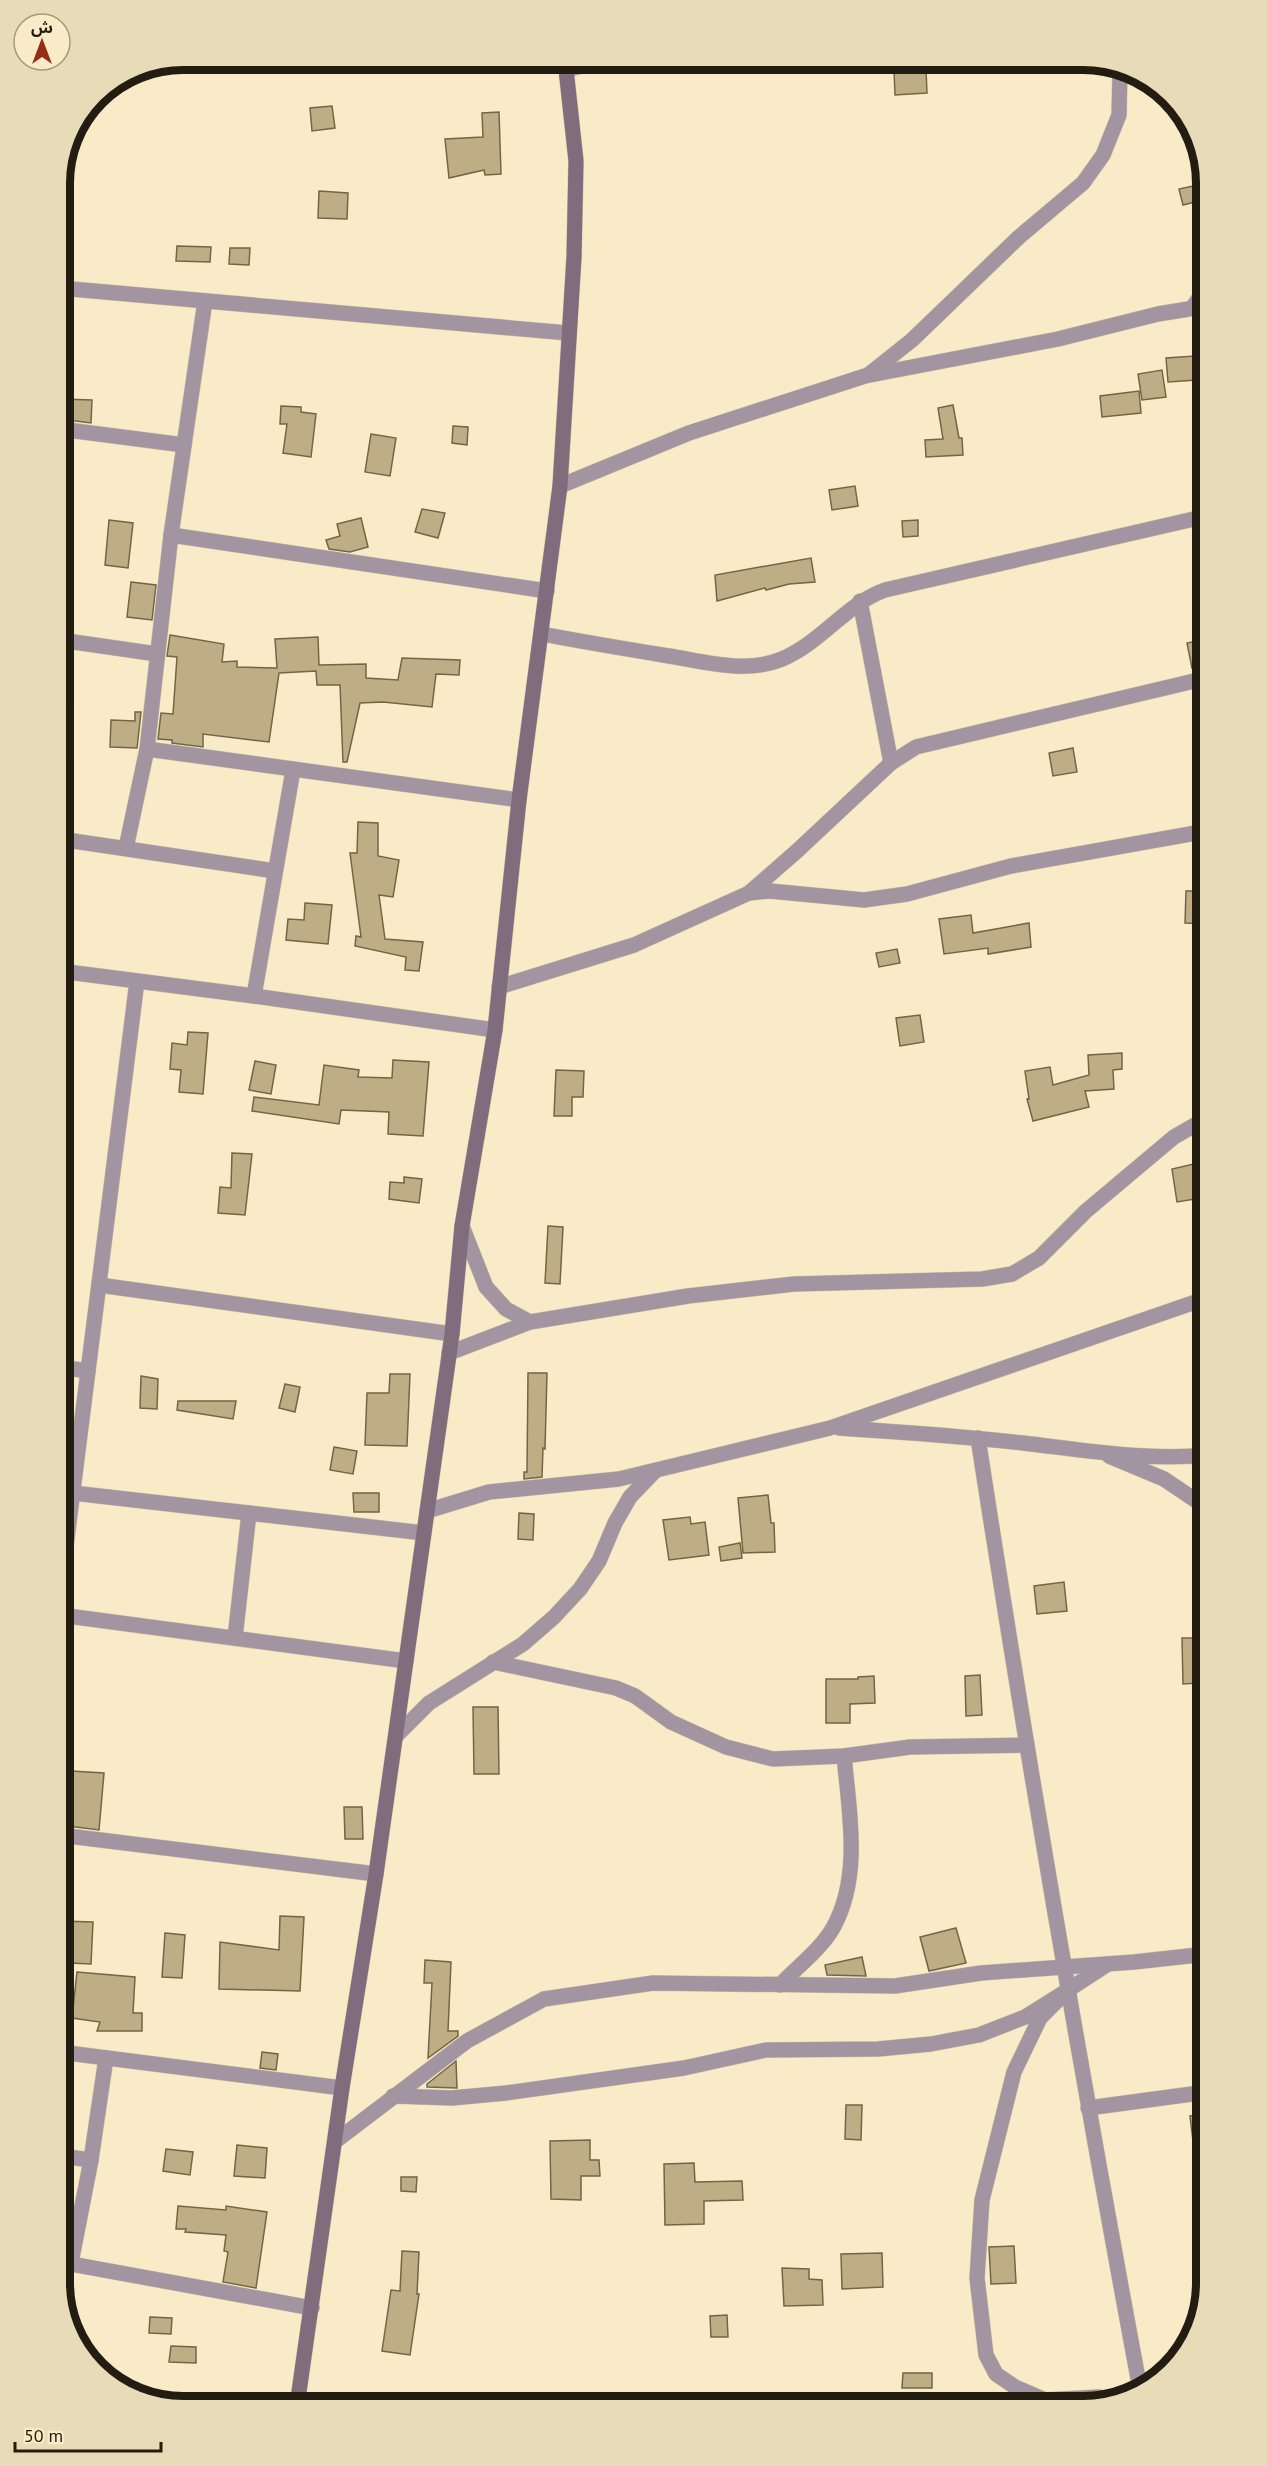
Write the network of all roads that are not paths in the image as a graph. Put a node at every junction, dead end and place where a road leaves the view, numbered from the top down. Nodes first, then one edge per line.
1 (566, 71) edge
2 (1120, 76) edge
3 (71, 289) edge
4 (205, 301) junction
5 (1196, 308) edge
6 (568, 333) junction
7 (865, 376) junction
8 (71, 430) edge
9 (183, 445) junction
10 (560, 486) junction
11 (1196, 519) edge
12 (171, 535) junction
13 (547, 591) junction
14 (860, 601) junction
15 (542, 634) junction
16 (71, 642) edge
17 (157, 654) junction
18 (1196, 681) edge
19 (147, 749) junction
20 (891, 763) junction
21 (293, 770) junction
22 (519, 800) junction
23 (1196, 833) edge
24 (71, 840) edge
25 (126, 848) junction
26 (275, 871) junction
27 (749, 893) junction
28 (71, 972) edge
29 (137, 981) junction
30 (499, 987) junction
31 (254, 996) junction
32 (495, 1030) junction
33 (1196, 1124) edge
34 (462, 1226) junction
35 (99, 1285) junction
36 (1196, 1302) edge
37 (530, 1322) junction
38 (452, 1334) junction
39 (449, 1353) junction
40 (70, 1368) edge
41 (88, 1371) junction
42 (830, 1428) junction
43 (978, 1438) junction
44 (1100, 1452) junction
45 (1196, 1456) edge
46 (656, 1471) junction
47 (73, 1493) junction
48 (1196, 1501) edge
49 (427, 1511) junction
50 (70, 1513) edge
51 (249, 1513) junction
52 (424, 1533) junction
53 (70, 1616) edge
54 (235, 1638) junction
55 (406, 1660) junction
56 (493, 1662) junction
57 (396, 1736) junction
58 (1027, 1745) junction
59 (844, 1756) junction
60 (70, 1836) edge
61 (376, 1874) junction
62 (1196, 1955) edge
63 (1108, 1964) junction
64 (1064, 1966) junction
65 (780, 1984) junction
66 (1068, 1990) junction
67 (70, 2053) edge
68 (106, 2058) junction
69 (342, 2088) junction
70 (1196, 2093) edge
71 (393, 2096) junction
72 (1088, 2108) junction
73 (337, 2140) junction
74 (70, 2157) edge
75 (91, 2160) junction
76 (70, 2243) edge
77 (70, 2264) edge
78 (312, 2308) junction
79 (1138, 2381) edge
80 (299, 2395) edge
81 (1036, 2396) edge

1 - 6 street
2 - 7 street
3 - 4 street
4 - 6 street
4 - 9 street
5 - 7 street
6 - 10 street
7 - 10 street
8 - 9 street
9 - 12 street
10 - 13 street
11 - 14 street
12 - 13 street
12 - 17 street
13 - 15 street
14 - 15 street
14 - 20 street
15 - 22 street
16 - 17 street
17 - 19 street
18 - 20 street
19 - 21 street
19 - 25 street
20 - 27 street
21 - 22 street
21 - 26 street
22 - 30 street
23 - 27 street
24 - 25 street
25 - 26 street
26 - 31 street
27 - 30 street
28 - 29 street
29 - 31 street
29 - 35 street
30 - 32 street
31 - 32 street
32 - 34 street
33 - 37 street
34 - 37 street
34 - 38 street
35 - 38 street
35 - 41 street
36 - 42 street
37 - 39 street
38 - 39 street
39 - 49 street
40 - 41 street
41 - 47 street
42 - 43 street
42 - 46 street
43 - 44 street
43 - 58 street
44 - 45 street
44 - 48 street
46 - 49 street
46 - 56 street
47 - 50 street
47 - 51 street
49 - 52 street
51 - 52 street
51 - 54 street
52 - 55 street
53 - 54 street
54 - 55 street
55 - 57 street
56 - 57 street
56 - 59 street
57 - 61 street
58 - 59 street
58 - 64 street
59 - 65 street
60 - 61 street
61 - 69 street
62 - 63 street
63 - 64 street
63 - 66 street
64 - 65 street
64 - 66 street
65 - 71 street
66 - 71 street
66 - 72 street
66 - 81 street
67 - 68 street
68 - 69 street
68 - 75 street
69 - 73 street
70 - 72 street
71 - 73 street
72 - 79 street
73 - 78 street
74 - 75 street
75 - 76 street
77 - 78 street
78 - 80 street

